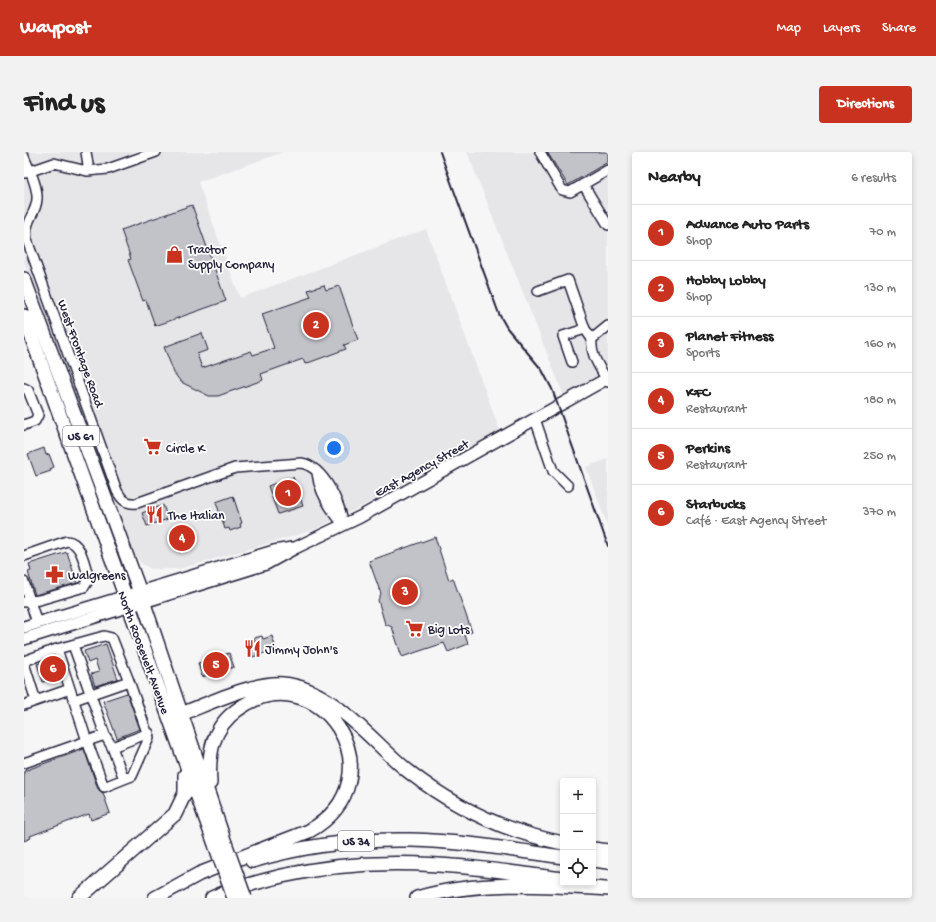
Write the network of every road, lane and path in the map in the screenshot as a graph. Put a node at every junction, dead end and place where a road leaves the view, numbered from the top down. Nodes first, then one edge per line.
1 (86, 152) edge
2 (156, 152) edge
3 (540, 152) edge
4 (24, 157) edge
5 (608, 170) edge
6 (89, 171) junction
7 (27, 173) edge
8 (583, 184) junction
9 (608, 225) edge
10 (24, 279) edge
11 (538, 291) dead end
12 (24, 316) edge
13 (608, 326) edge
14 (585, 329) junction
15 (592, 339) junction
16 (572, 362) dead end
17 (608, 380) edge
18 (24, 388) edge
19 (535, 419) junction
20 (24, 425) edge
21 (568, 486) dead end
22 (344, 525) junction
23 (24, 556) edge
24 (24, 582) edge
25 (142, 597) junction
26 (31, 601) edge
27 (127, 602) junction
28 (37, 623) junction
29 (24, 627) edge
30 (24, 639) edge
31 (73, 645) junction
32 (57, 649) junction
33 (24, 662) edge
34 (129, 682) junction
35 (70, 689) junction
36 (90, 695) junction
37 (36, 700) junction
38 (74, 700) junction
39 (24, 704) edge
40 (181, 714) junction
41 (172, 728) junction
42 (149, 733) junction
43 (105, 734) junction
44 (87, 741) junction
45 (178, 746) junction
46 (112, 747) junction
47 (24, 763) edge
48 (124, 779) junction
49 (219, 824) junction
50 (560, 842) edge
51 (221, 845) junction
52 (596, 849) edge
53 (608, 851) edge
54 (560, 857) edge
55 (596, 860) edge
56 (608, 862) edge
57 (560, 879) edge
58 (596, 884) edge
59 (608, 885) edge
60 (608, 889) edge
61 (79, 898) edge
62 (156, 898) edge
63 (212, 898) edge
64 (234, 898) edge
65 (246, 898) edge
66 (417, 898) edge

1 - 6 street
2 - 6 street
3 - 8 street
4 - 7 street, West Frontage Road
5 - 8 street
6 - 7 street
7 - 22 street, West Frontage Road
8 - 9 street
10 - 25 highway, US 61
11 - 14 street
12 - 27 highway, North Roosevelt Avenue / US 61
13 - 15 street
14 - 15 street
14 - 16 street
15 - 17 street
17 - 19 main road, East Agency Street
18 - 20 street
19 - 21 street
19 - 22 main road, East Agency Street
22 - 25 main road, East Agency Street
23 - 26 street
24 - 26 street
25 - 27 main road, East Agency Street
25 - 40 highway, US 61
26 - 28 street
27 - 28 main road, East Agency Street
27 - 30 main road, East Agency Street
27 - 41 highway, North Roosevelt Avenue / US 61
28 - 29 main road, East Agency Street
31 - 32 street
31 - 34 street
31 - 36 street
32 - 33 street
32 - 35 street
33 - 37 street
34 - 36 street
34 - 42 street
35 - 37 street
35 - 38 street
36 - 38 street
36 - 43 street
37 - 39 street
38 - 44 street
40 - 41 highway
40 - 49 highway, US 61
40 - 50 highway
41 - 45 highway, North Roosevelt Avenue / US 61
42 - 46 street
42 - 48 street
43 - 44 street
43 - 46 street
44 - 47 street
44 - 48 street
45 - 51 highway, North Roosevelt Avenue / US 61
45 - 61 highway
46 - 48 street
49 - 51 highway, US 61
49 - 62 highway
51 - 64 highway, North Roosevelt Avenue / US 61, bridge
51 - 65 highway, US 61, bridge
52 - 53 highway
54 - 62 highway, US 34
55 - 56 highway
57 - 63 highway, US 34
58 - 59 highway
60 - 66 highway

